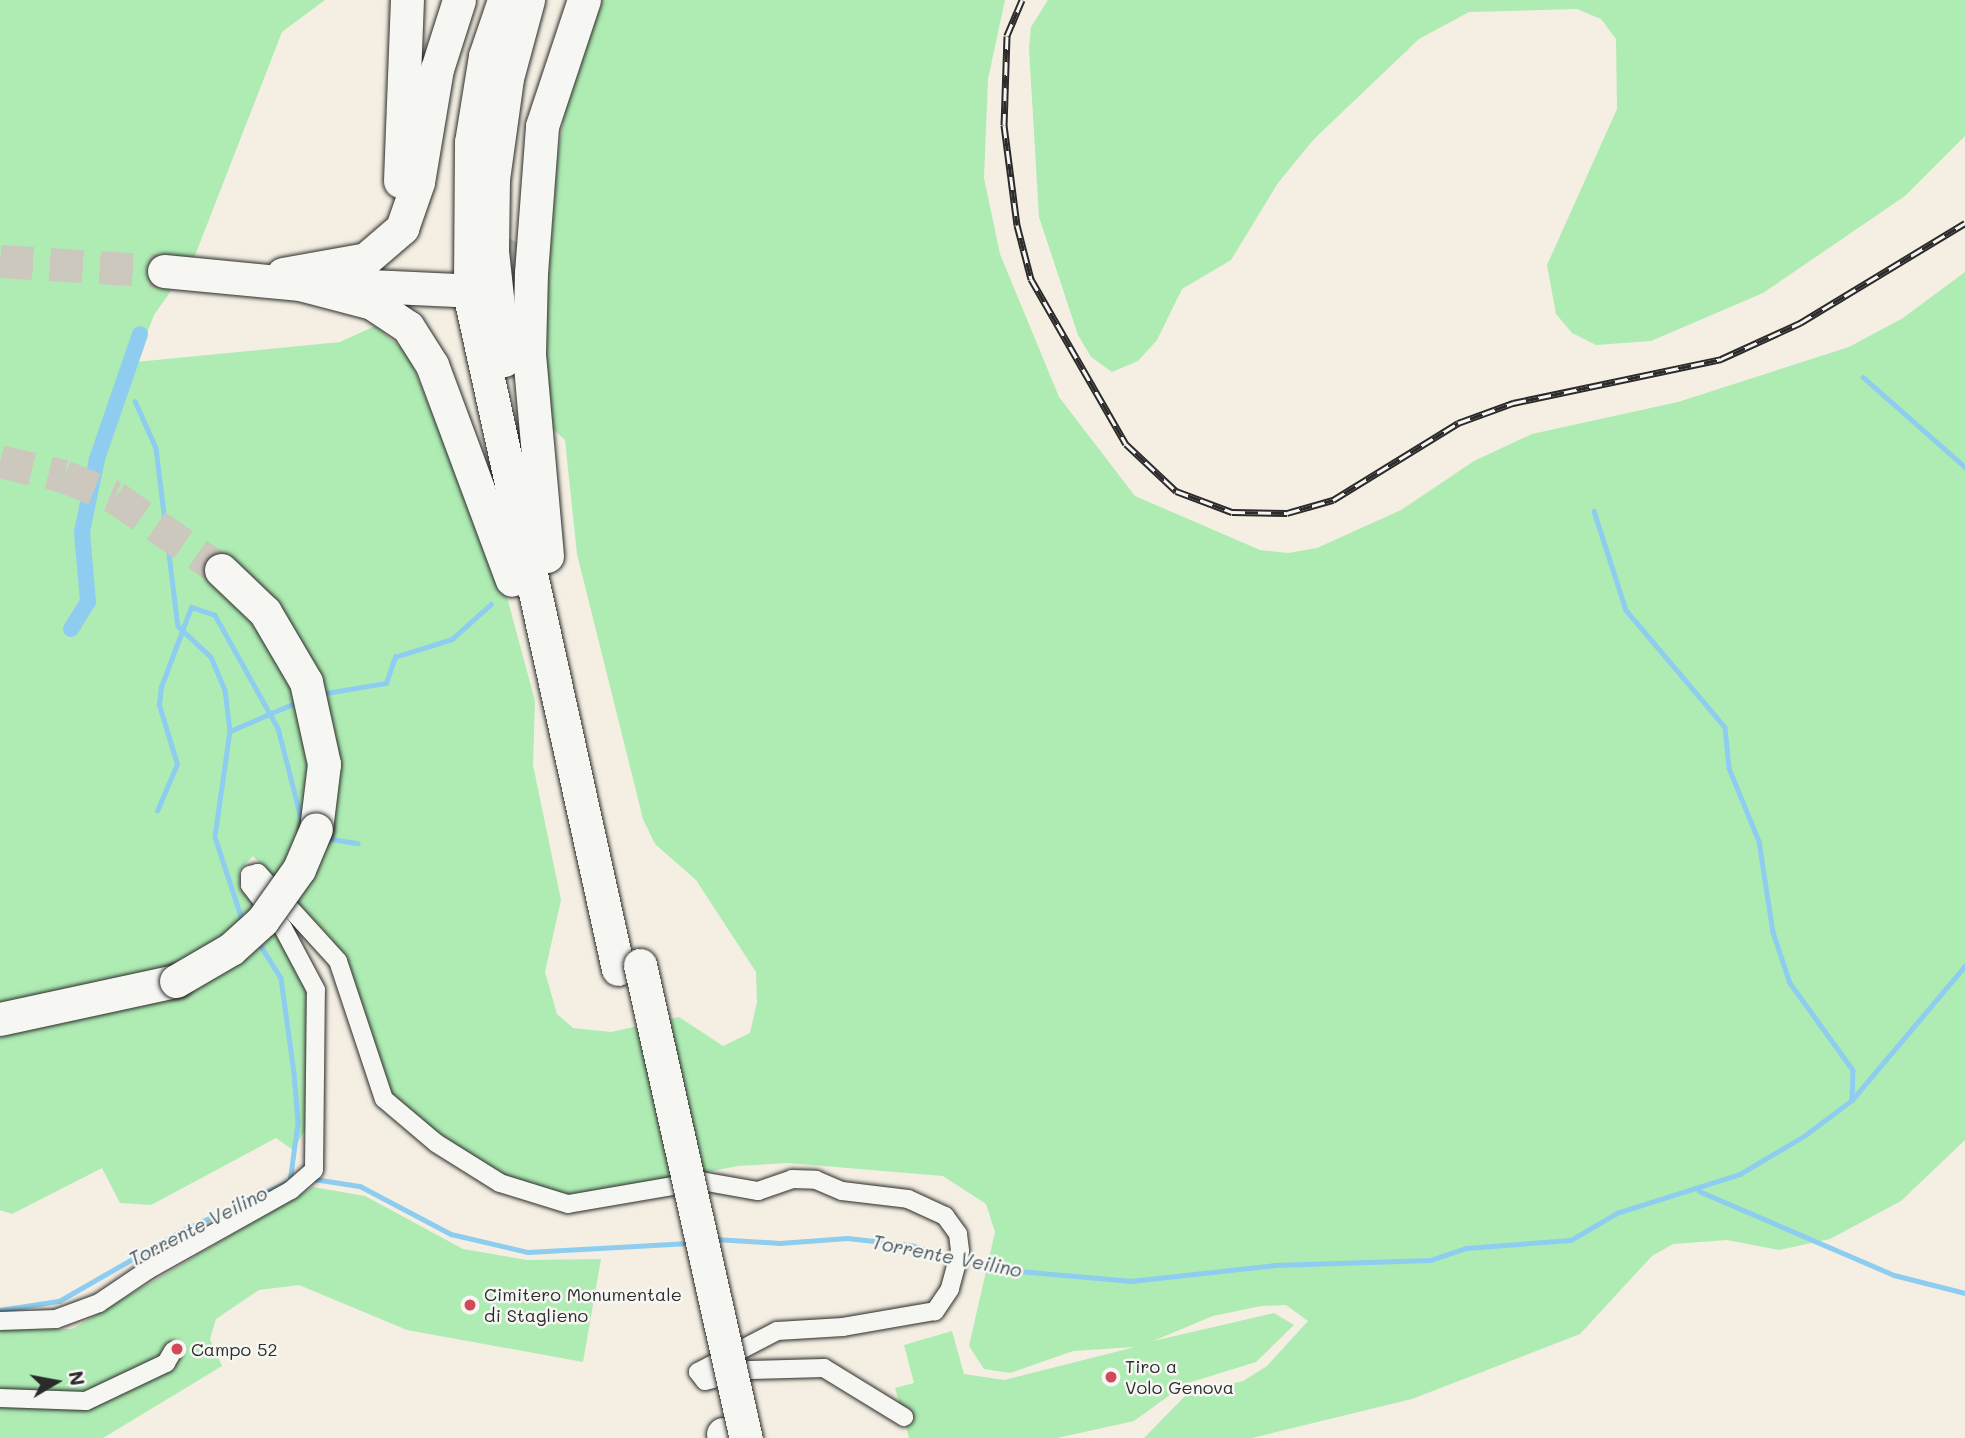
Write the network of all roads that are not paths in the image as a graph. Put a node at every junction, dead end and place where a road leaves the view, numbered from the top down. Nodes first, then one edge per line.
1 (407, 0) edge
2 (459, 0) edge
3 (503, 0) edge
4 (528, 0) edge
5 (546, 0) edge
6 (584, 0) edge
7 (513, 240) tunnel mouth
8 (164, 271) tunnel mouth
9 (313, 276) junction
10 (456, 290) dead end
11 (547, 556) junction
12 (220, 570) tunnel mouth
13 (547, 663) junction
14 (629, 967) junction
15 (0, 1019) edge
16 (0, 1321) edge
17 (173, 1351) dead end
18 (0, 1398) edge
19 (904, 1417) dead end
20 (724, 1438) edge
21 (746, 1438) edge

1 - 9 highway
2 - 9 highway
3 - 13 highway
4 - 11 highway
5 - 7 highway
6 - 11 highway
8 - 9 highway
9 - 10 highway
9 - 13 highway
11 - 14 highway
12 - 15 highway, bridge
13 - 14 highway
14 - 20 highway
14 - 21 highway, bridge
16 - 19 street
17 - 18 street

